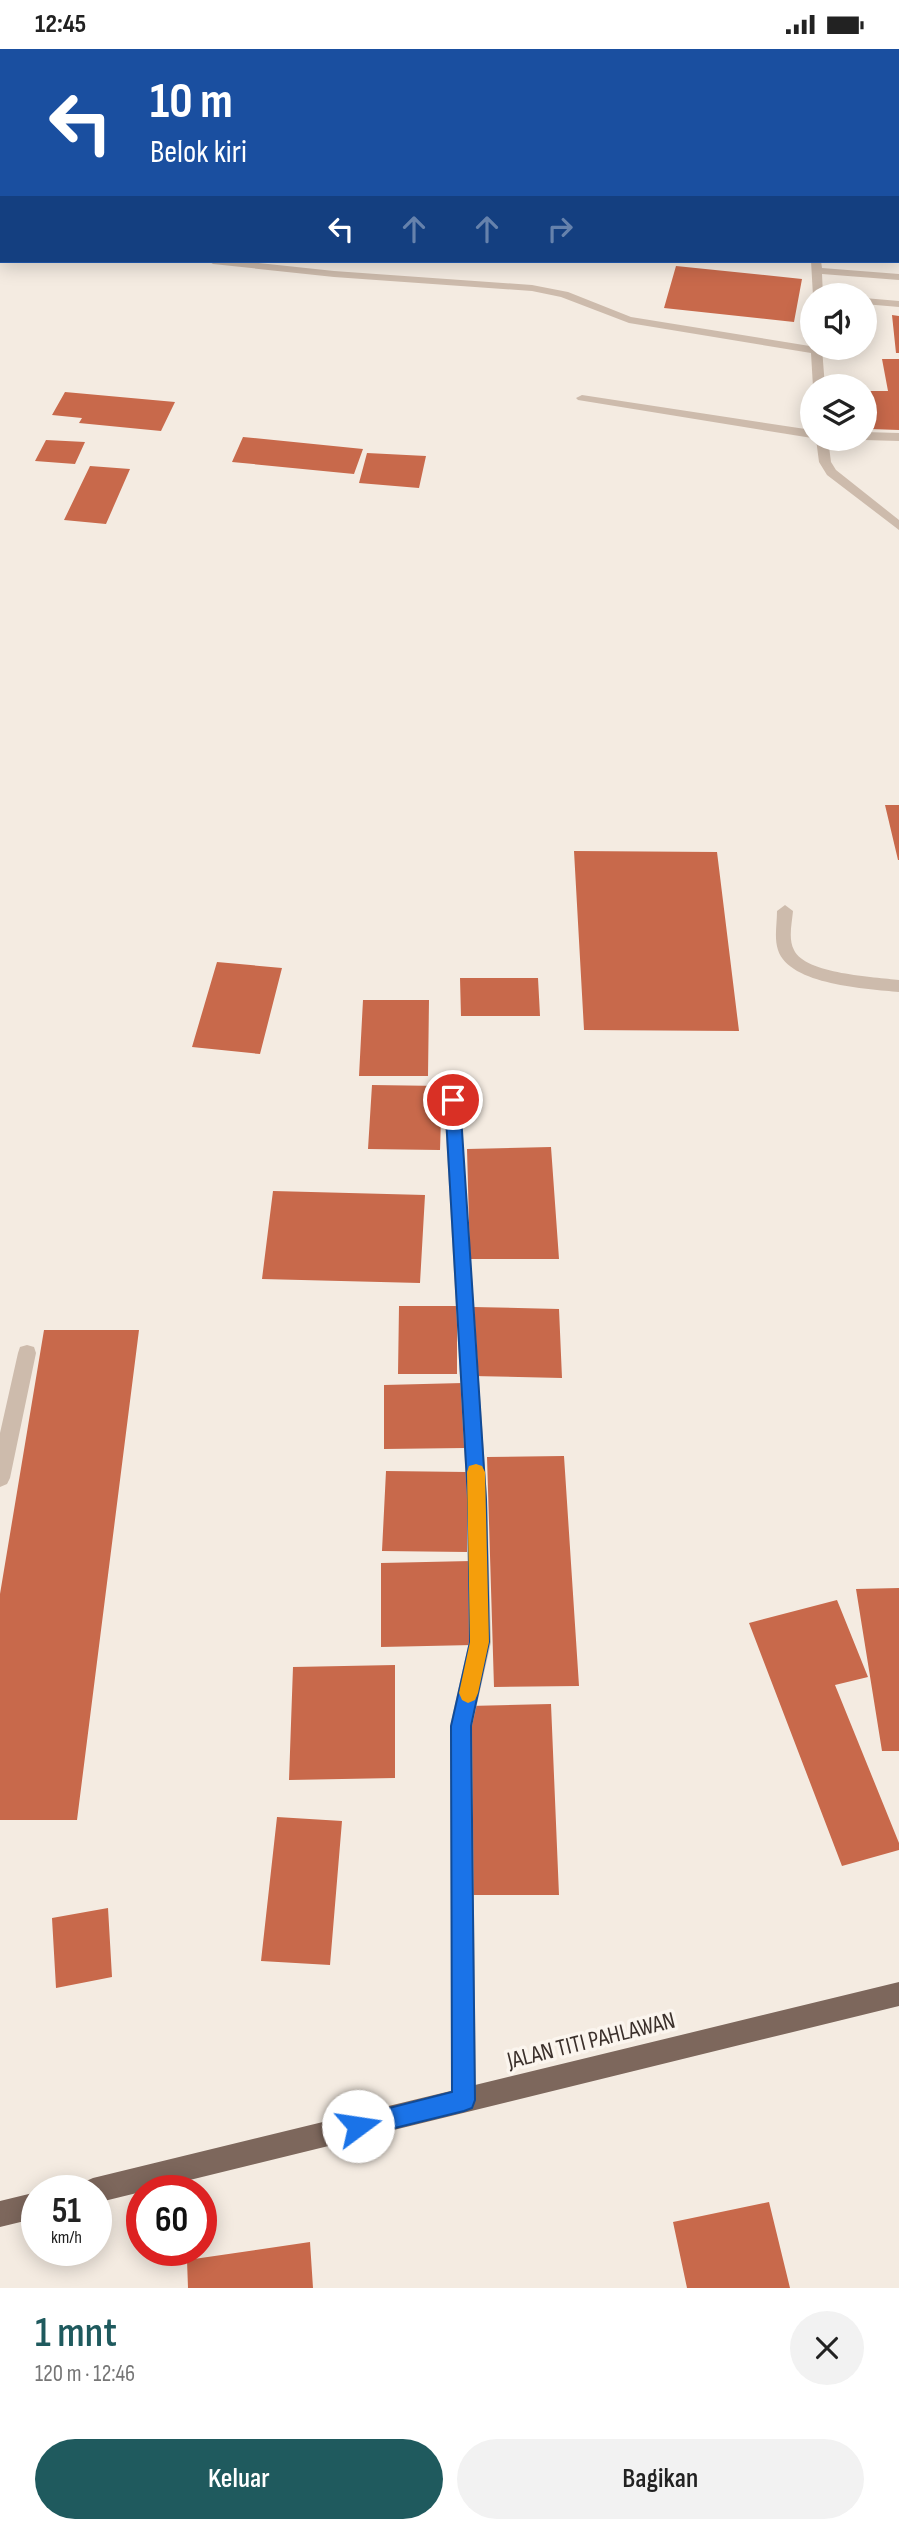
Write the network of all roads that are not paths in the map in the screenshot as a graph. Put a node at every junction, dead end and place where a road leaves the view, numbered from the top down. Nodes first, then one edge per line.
1 (232, 263) edge
2 (818, 266) edge
3 (899, 277) edge
4 (877, 303) edge
5 (899, 304) edge
6 (800, 347) edge
7 (582, 398) dead end
8 (800, 432) edge
9 (877, 436) edge
10 (899, 437) edge
11 (824, 451) edge
12 (899, 526) edge
13 (785, 911) dead end
14 (899, 986) edge
15 (453, 1100) dead end
16 (27, 1353) dead end
17 (0, 1478) edge
18 (899, 1994) edge
19 (464, 2100) junction
20 (112, 2186) edge
21 (21, 2209) edge
22 (0, 2214) edge

1 - 6 street
2 - 3 street
4 - 5 street
7 - 8 street
9 - 10 street
11 - 12 street
13 - 14 street
15 - 19 street
16 - 17 street
18 - 19 main road, JALAN TITI PAHLAWAN
19 - 20 main road, JALAN TITI PAHLAWAN
21 - 22 main road

